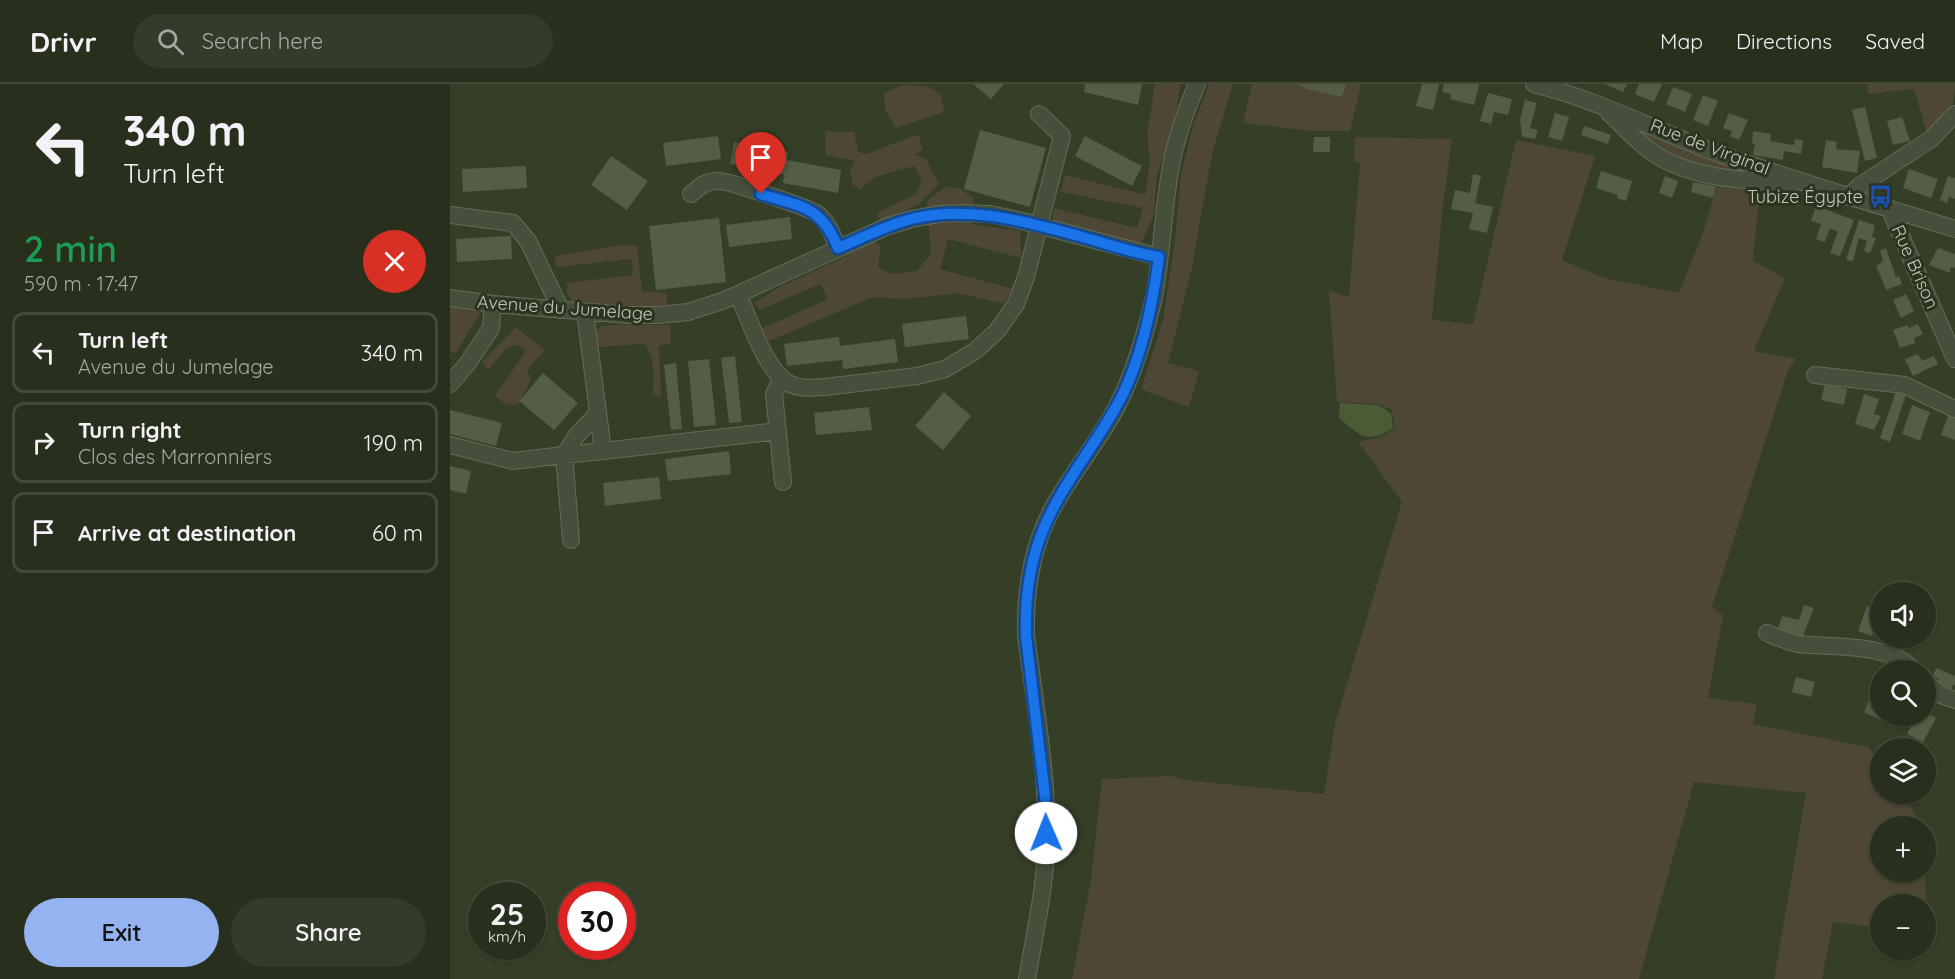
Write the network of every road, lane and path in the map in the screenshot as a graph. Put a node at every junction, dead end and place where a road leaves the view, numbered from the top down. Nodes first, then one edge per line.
1 (1197, 84) edge
2 (1534, 84) edge
3 (1602, 106) junction
4 (1038, 114) dead end
5 (1955, 114) edge
6 (1815, 186) junction
7 (691, 194) dead end
8 (1849, 197) junction
9 (1889, 208) junction
10 (450, 215) edge
11 (1039, 225) junction
12 (1955, 229) edge
13 (838, 248) junction
14 (1159, 257) junction
15 (738, 294) junction
16 (450, 297) edge
17 (493, 304) junction
18 (561, 310) junction
19 (585, 312) junction
20 (1955, 359) edge
21 (1815, 375) dead end
22 (782, 378) junction
23 (450, 384) edge
24 (1955, 409) edge
25 (597, 414) junction
26 (778, 431) junction
27 (450, 446) edge
28 (603, 451) junction
29 (564, 455) junction
30 (783, 482) dead end
31 (571, 540) dead end
32 (1767, 633) dead end
33 (1902, 660) edge
34 (1936, 691) edge
35 (1955, 699) edge
36 (1027, 979) edge

1 - 14 street
2 - 3 street, Rue de Virginal
3 - 6 street, Rue de Virginal
3 - 6 street
4 - 11 street
5 - 8 street
6 - 8 street, Rue de Virginal
7 - 13 street
8 - 9 street, Rue de Virginal
9 - 12 street, Rue de Virginal
9 - 20 street, Rue Brison
10 - 18 street
11 - 13 street, Avenue du Jumelage
11 - 14 street, Avenue du Jumelage
11 - 22 street
13 - 15 street, Avenue du Jumelage
14 - 36 street
15 - 19 street, Avenue du Jumelage
15 - 22 street
16 - 17 street, Avenue du Jumelage
17 - 18 street, Avenue du Jumelage
17 - 23 street
18 - 19 street, Avenue du Jumelage
19 - 25 street
21 - 24 street
22 - 26 street
25 - 28 street
25 - 29 street
26 - 28 street
26 - 30 street
27 - 29 street
28 - 29 street
29 - 31 street
32 - 33 street
34 - 35 street

